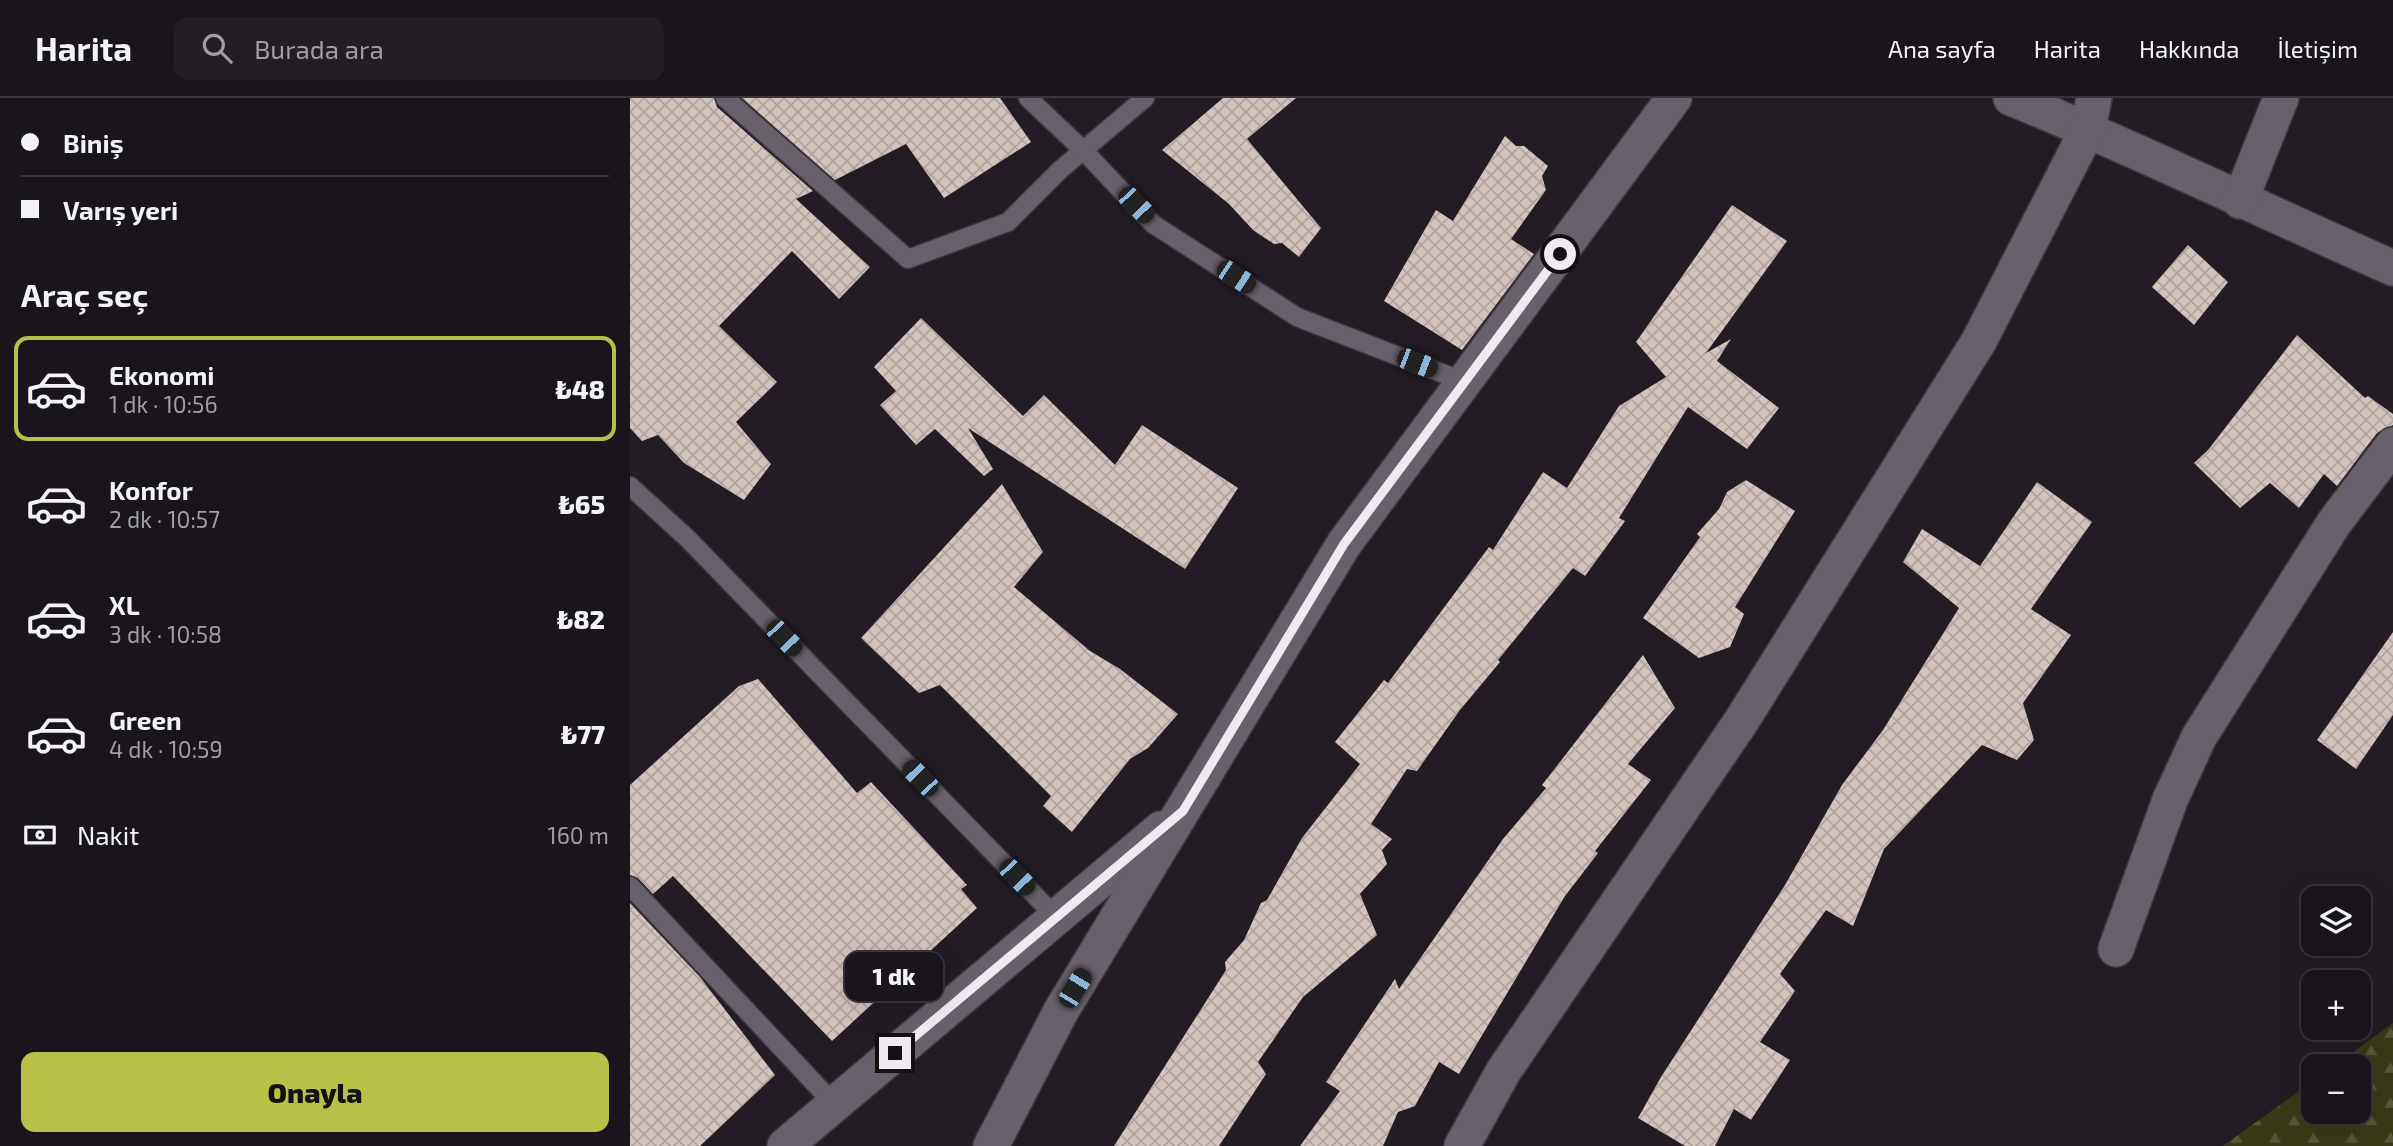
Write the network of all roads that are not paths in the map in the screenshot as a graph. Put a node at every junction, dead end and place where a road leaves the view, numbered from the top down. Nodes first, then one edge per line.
1 (725, 98) edge
2 (1028, 98) edge
3 (1145, 98) edge
4 (1674, 98) edge
5 (2011, 98) edge
6 (2281, 98) edge
7 (2091, 114) edge
8 (1083, 150) junction
9 (2240, 201) junction
10 (2393, 268) edge
11 (1465, 382) junction
12 (2393, 445) edge
13 (630, 486) edge
14 (1183, 811) junction
15 (630, 886) edge
16 (1056, 917) junction
17 (2116, 948) dead end
18 (834, 1104) junction
19 (785, 1146) edge
20 (990, 1146) edge
21 (1462, 1146) edge

1 - 8 lane
2 - 8 lane
3 - 8 lane
4 - 11 street
5 - 7 street
6 - 9 street
7 - 9 street
7 - 21 street
8 - 11 lane
9 - 10 street
11 - 14 street
12 - 17 street
13 - 16 lane
14 - 16 street
14 - 20 street
15 - 18 lane
16 - 18 street
18 - 19 street

